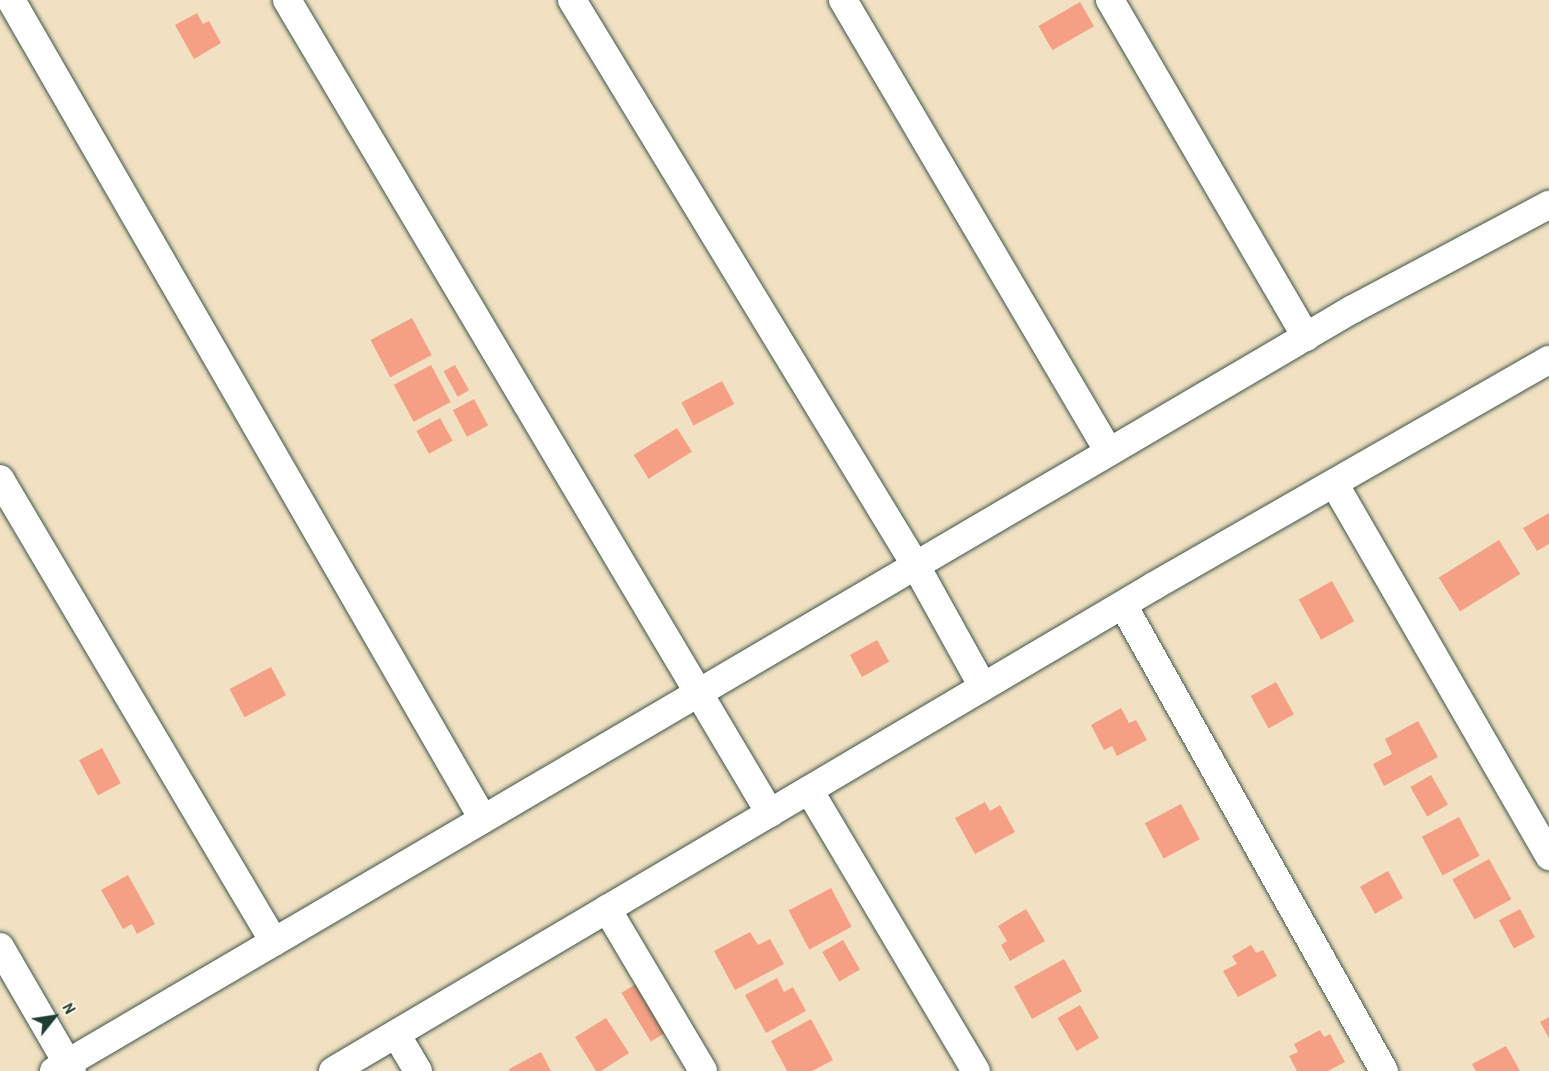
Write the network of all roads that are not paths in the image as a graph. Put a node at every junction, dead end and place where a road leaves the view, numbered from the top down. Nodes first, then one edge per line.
1 (11, 0) edge
2 (287, 0) edge
3 (572, 0) edge
4 (843, 0) edge
5 (1110, 0) edge
6 (1549, 205) edge
7 (1306, 337) junction
8 (1546, 369) edge
9 (1109, 452) junction
10 (0, 479) edge
11 (1334, 483) junction
12 (916, 566) junction
13 (1123, 605) junction
14 (983, 687) junction
15 (700, 692) junction
16 (808, 790) junction
17 (770, 813) junction
18 (483, 819) junction
19 (1549, 856) edge
20 (607, 909) junction
21 (274, 942) junction
22 (0, 946) edge
23 (396, 1034) junction
24 (65, 1068) edge
25 (333, 1071) edge
26 (418, 1071) edge
27 (703, 1071) edge
28 (976, 1071) edge
29 (1384, 1071) edge

1 - 18 street
2 - 15 street
3 - 12 street
4 - 9 street
5 - 7 street
6 - 7 street
7 - 9 street
8 - 11 street
9 - 12 street
10 - 21 street
11 - 13 street
11 - 19 street
12 - 14 street
12 - 15 street
13 - 14 street
13 - 29 street
14 - 16 street
15 - 17 street
15 - 18 street
16 - 17 street
16 - 28 street
17 - 20 street
18 - 21 street
20 - 23 street
20 - 27 street
21 - 24 street
22 - 24 street
23 - 25 street
23 - 26 street

